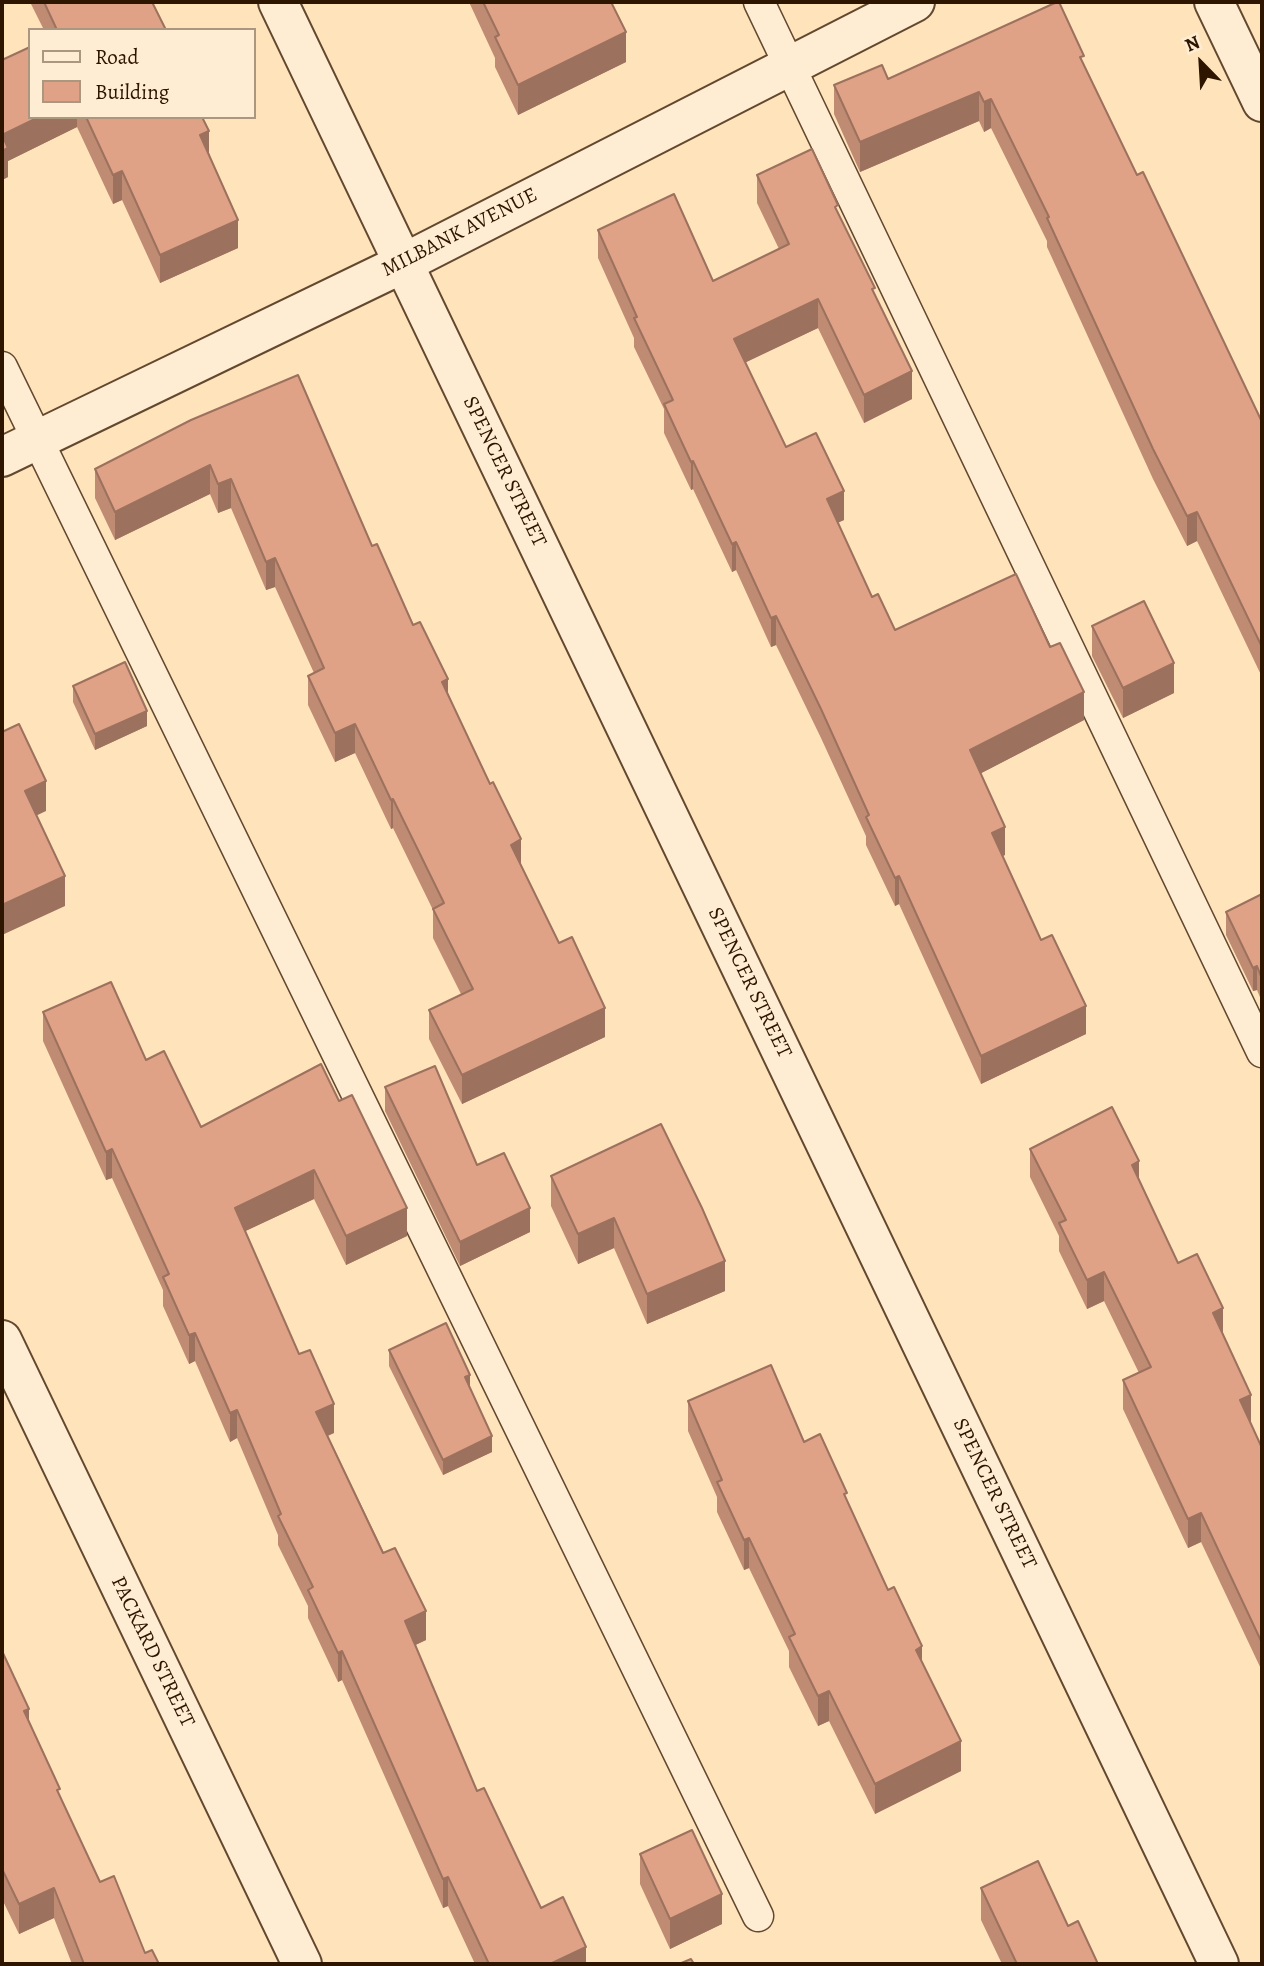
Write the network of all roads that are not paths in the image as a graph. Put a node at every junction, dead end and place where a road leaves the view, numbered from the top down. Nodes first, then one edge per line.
1 (278, 2) edge
2 (759, 2) edge
3 (915, 2) edge
4 (1214, 2) edge
5 (790, 65) junction
6 (1262, 102) edge
7 (404, 263) junction
8 (2, 367) edge
9 (37, 440) junction
10 (2, 457) edge
11 (1262, 1052) edge
12 (2, 1340) edge
13 (758, 1916) dead end
14 (302, 1964) edge
15 (1219, 1964) edge

1 - 7 street, SPENCER STREET
2 - 5 lane
3 - 5 street, MILBANK AVENUE
4 - 6 street
5 - 7 street, MILBANK AVENUE
5 - 11 lane
7 - 9 street, MILBANK AVENUE
7 - 15 street, SPENCER STREET
8 - 9 lane
9 - 10 street, MILBANK AVENUE
9 - 13 lane
12 - 14 street, PACKARD STREET

